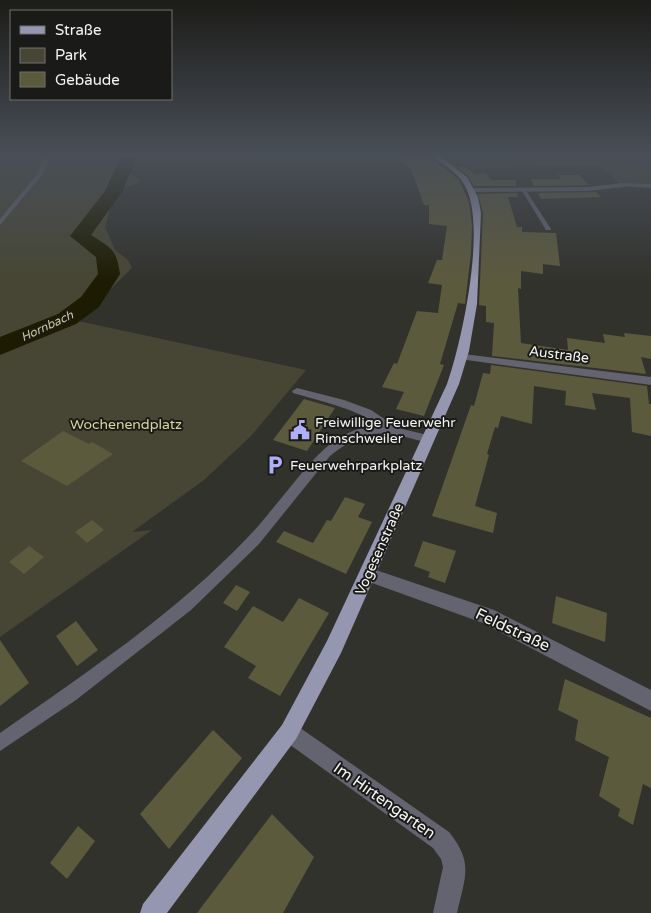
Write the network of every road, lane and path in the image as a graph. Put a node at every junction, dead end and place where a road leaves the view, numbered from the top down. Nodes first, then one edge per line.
1 (22, 197) edge
2 (472, 197) edge
3 (527, 197) edge
4 (0, 223) edge
5 (548, 229) dead end
6 (462, 357) junction
7 (651, 381) edge
8 (297, 391) dead end
9 (394, 430) junction
10 (428, 439) junction
11 (367, 574) junction
12 (651, 701) edge
13 (289, 732) junction
14 (0, 743) edge
15 (152, 913) edge
16 (445, 913) edge

1 - 4 lane
2 - 6 main road, Vogesenstraße
3 - 5 lane
6 - 7 street, Austraße
6 - 10 main road, Vogesenstraße
8 - 9 lane
9 - 10 lane
9 - 14 lane
10 - 11 main road, Vogesenstraße
11 - 12 street, Feldstraße
11 - 13 main road, Vogesenstraße
13 - 15 main road, Vogesenstraße
13 - 16 street, Im Hirtengarten

